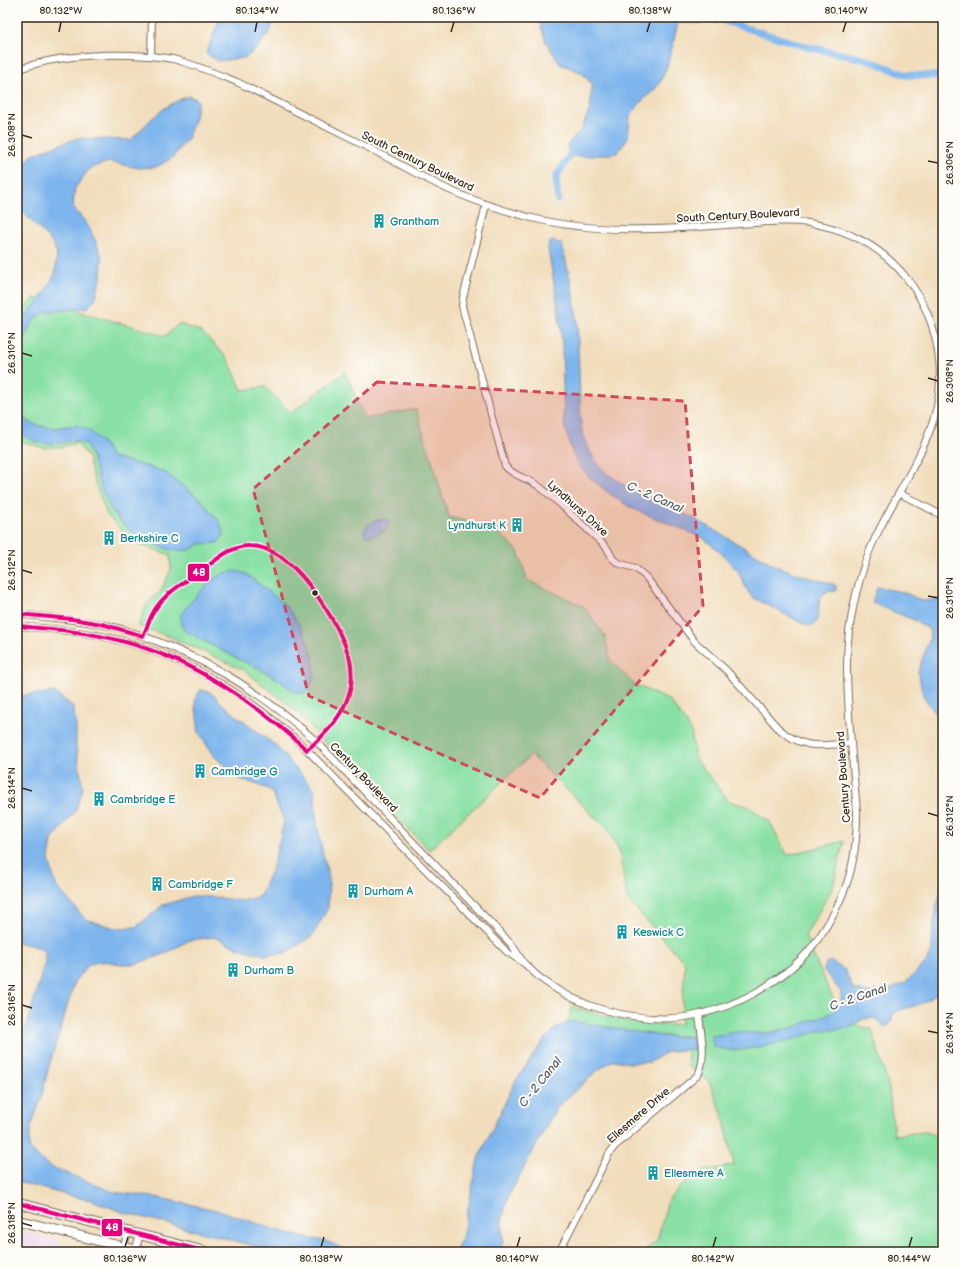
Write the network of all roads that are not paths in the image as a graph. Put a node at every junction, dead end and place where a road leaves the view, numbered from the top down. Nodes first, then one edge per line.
1 (152, 17) edge
2 (151, 56) junction
3 (17, 70) edge
4 (486, 205) junction
5 (936, 412) joint
6 (900, 493) junction
7 (943, 516) edge
8 (17, 614) edge
9 (17, 626) edge
10 (851, 743) junction
11 (525, 965) junction
12 (699, 1015) junction
13 (17, 1203) edge
14 (17, 1220) edge
15 (128, 1232) junction
16 (140, 1234) junction
17 (122, 1249) edge
18 (138, 1251) edge
19 (207, 1252) edge
20 (559, 1252) edge

1 - 2 street
2 - 3 street, South Century Boulevard
2 - 4 street, South Century Boulevard
4 - 5 street, South Century Boulevard
4 - 10 street, Lyndhurst Drive
5 - 6 street, Century Boulevard
6 - 7 street
6 - 10 street, Century Boulevard
8 - 11 street, Century Boulevard
9 - 11 street, Century Boulevard
10 - 12 street, Century Boulevard
11 - 12 street, Century Boulevard
12 - 20 street, Ellesmere Drive
13 - 15 main road
14 - 17 main road
15 - 16 main road
15 - 17 street
16 - 18 street
16 - 19 main road
17 - 18 main road

